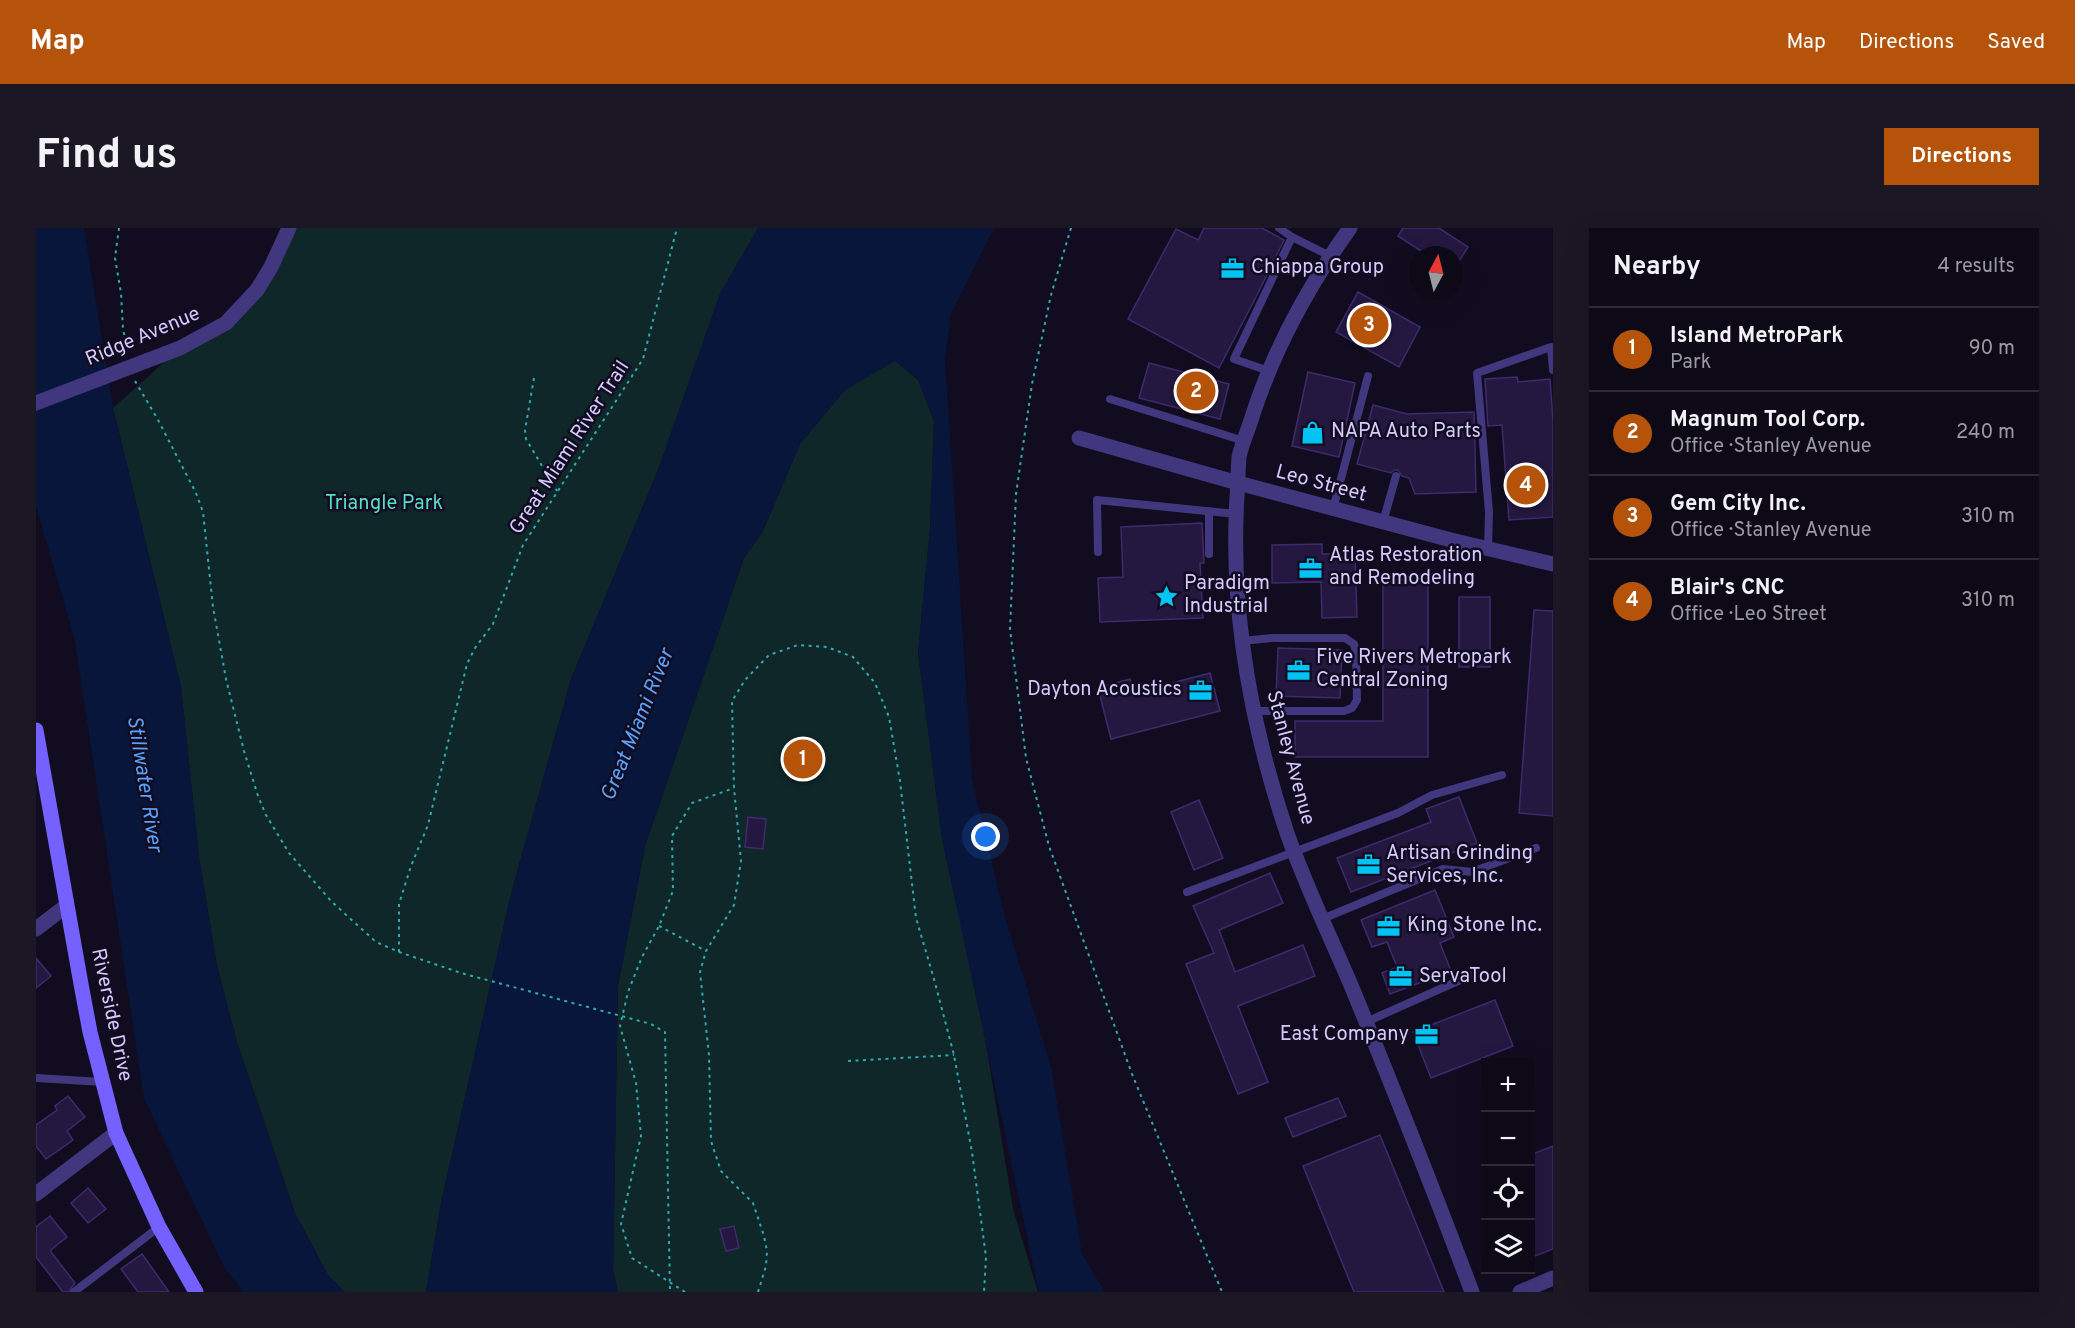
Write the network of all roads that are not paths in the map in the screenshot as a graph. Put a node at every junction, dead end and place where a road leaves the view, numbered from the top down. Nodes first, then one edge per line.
1 (289, 228) edge
2 (1279, 228) edge
3 (1350, 228) edge
4 (1292, 237) junction
5 (1330, 256) junction
6 (1553, 370) edge
7 (1269, 371) junction
8 (1368, 376) dead end
9 (1110, 399) dead end
10 (36, 403) edge
11 (1079, 438) dead end
12 (1244, 441) junction
13 (1396, 476) dead end
14 (1238, 483) junction
15 (1333, 508) junction
16 (1209, 511) junction
17 (1236, 514) junction
18 (1383, 522) junction
19 (1488, 549) junction
20 (1098, 552) dead end
21 (1209, 554) dead end
22 (1553, 564) edge
23 (1242, 641) junction
24 (1254, 711) junction
25 (36, 730) edge
26 (1502, 775) dead end
27 (41, 788) edge
28 (1536, 848) dead end
29 (1295, 852) junction
30 (1187, 892) dead end
31 (66, 906) junction
32 (1322, 919) junction
33 (36, 929) edge
34 (1476, 973) dead end
35 (1366, 1022) junction
36 (36, 1078) edge
37 (103, 1082) junction
38 (116, 1133) junction
39 (36, 1194) edge
40 (159, 1227) junction
41 (1553, 1278) edge
42 (74, 1292) edge
43 (196, 1292) edge
44 (1472, 1292) edge
45 (1520, 1292) edge

1 - 10 street, Ridge Avenue
2 - 4 lane
3 - 5 street, Stanley Avenue
4 - 5 lane
4 - 7 lane
5 - 7 street, Stanley Avenue
6 - 19 lane
7 - 12 street, Stanley Avenue
8 - 15 lane
9 - 12 lane
11 - 14 street, Leo Street
12 - 14 street, Stanley Avenue
13 - 18 lane
14 - 15 street, Leo Street
14 - 17 street, Stanley Avenue
15 - 18 street, Leo Street
16 - 17 lane
16 - 20 lane
16 - 21 lane
17 - 23 street, Stanley Avenue
18 - 19 street, Leo Street
19 - 22 street, Leo Street
23 - 24 street, Stanley Avenue
23 - 24 lane
24 - 29 street, Stanley Avenue
25 - 27 main road, Riverside Drive
26 - 29 lane
27 - 31 main road, Riverside Drive
28 - 32 lane
29 - 30 lane
29 - 32 street, Stanley Avenue
31 - 33 street
31 - 37 main road, Riverside Drive
32 - 35 street, Stanley Avenue
34 - 35 lane
35 - 44 street, Stanley Avenue
36 - 37 lane
37 - 38 main road, Riverside Drive
38 - 39 street
38 - 40 main road, Riverside Drive
40 - 42 lane
40 - 43 main road, Riverside Drive
41 - 45 street

